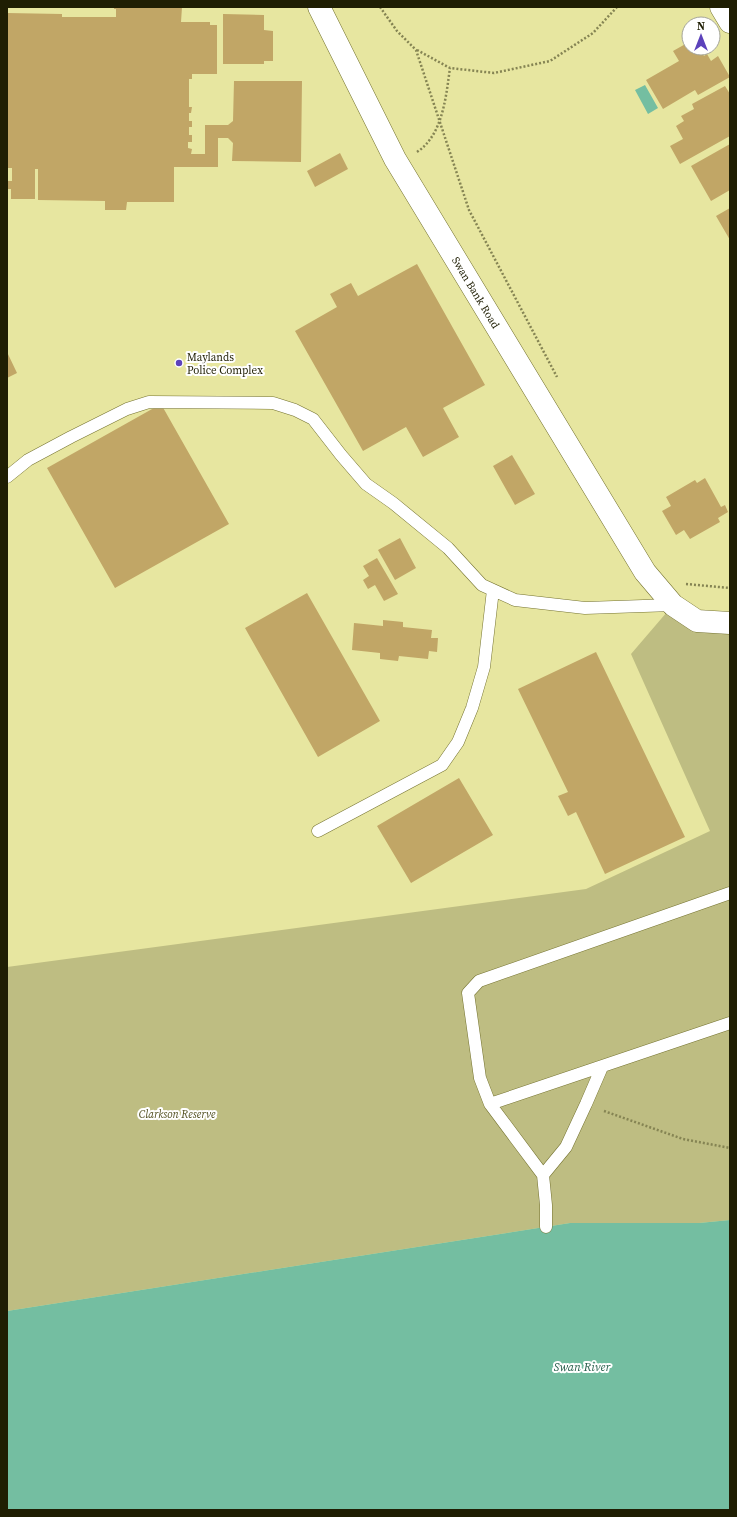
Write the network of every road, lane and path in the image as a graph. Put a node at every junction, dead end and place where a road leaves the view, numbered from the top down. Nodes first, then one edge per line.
1 (319, 7) edge
2 (380, 7) edge
3 (617, 7) edge
4 (721, 7) edge
5 (730, 22) edge
6 (416, 50) junction
7 (450, 68) junction
8 (439, 120) junction
9 (398, 165) junction
10 (557, 377) dead end
11 (7, 477) edge
12 (681, 583) dead end
13 (730, 588) edge
14 (493, 590) junction
15 (673, 605) junction
16 (730, 623) edge
17 (318, 831) dead end
18 (730, 893) edge
19 (730, 1023) edge
20 (602, 1066) junction
21 (490, 1104) junction
22 (586, 1104) junction
23 (730, 1148) edge
24 (542, 1175) junction
25 (546, 1227) dead end

1 - 9 street, Swan Bank Road
2 - 6 path
3 - 7 path
4 - 5 street
6 - 7 path
6 - 8 path
7 - 8 path
8 - 9 path
8 - 10 path
9 - 15 street, Swan Bank Road
11 - 14 lane
12 - 13 path
14 - 15 lane
14 - 17 lane
15 - 16 street, Swan Bank Road
18 - 21 lane
19 - 20 lane
20 - 21 lane
20 - 22 lane
21 - 24 lane
22 - 23 path
22 - 24 lane
24 - 25 lane

